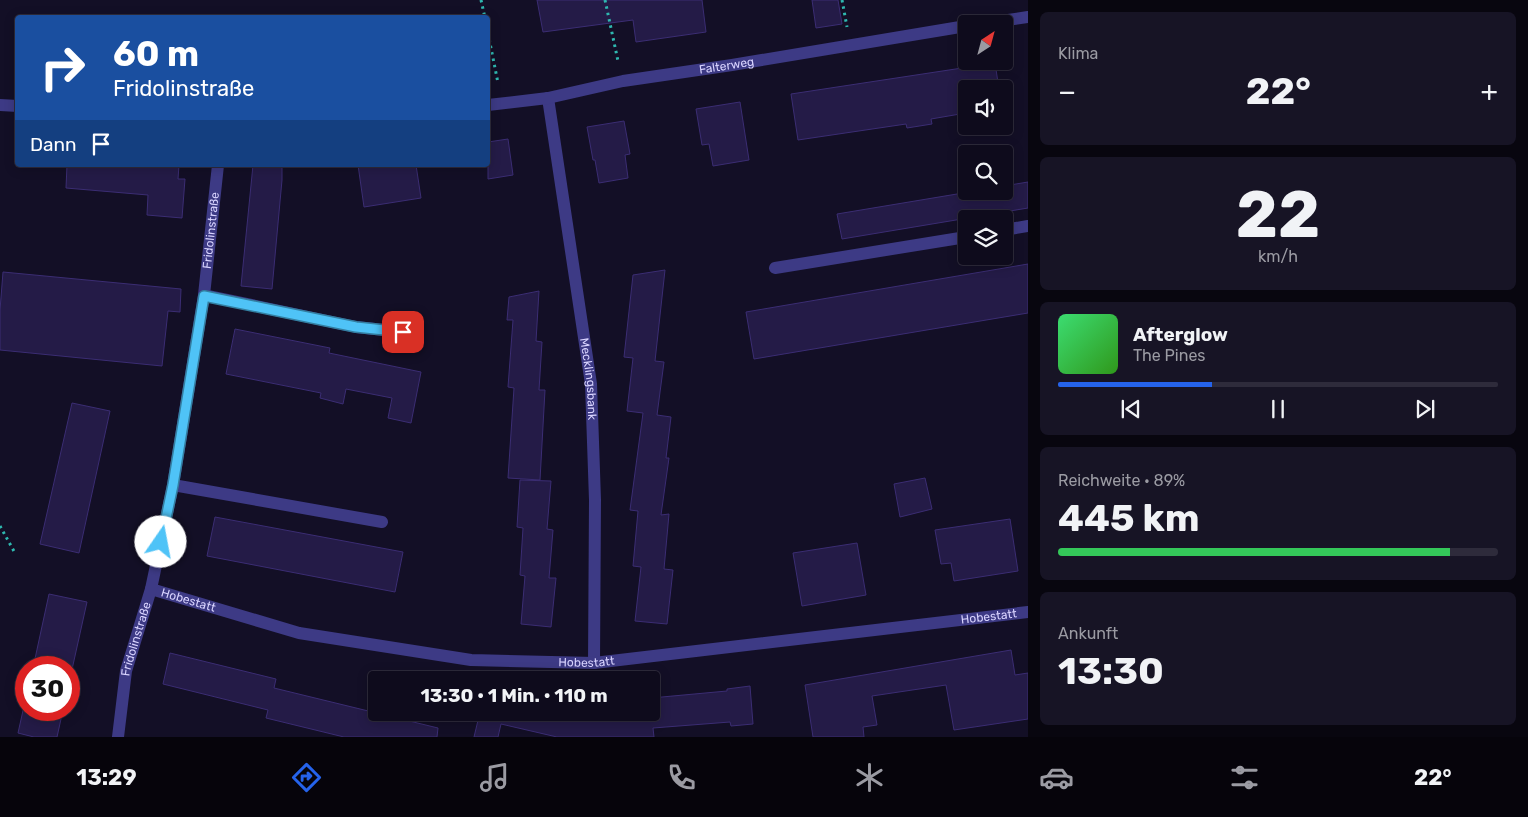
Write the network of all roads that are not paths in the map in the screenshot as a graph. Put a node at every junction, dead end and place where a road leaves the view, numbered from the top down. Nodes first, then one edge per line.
1 (1028, 17) edge
2 (1013, 19) edge
3 (958, 27) edge
4 (548, 98) junction
5 (0, 105) edge
6 (490, 105) edge
7 (15, 106) edge
8 (218, 167) edge
9 (1028, 226) edge
10 (1013, 228) edge
11 (958, 237) edge
12 (775, 268) dead end
13 (204, 296) junction
14 (403, 332) dead end
15 (173, 485) junction
16 (382, 522) dead end
17 (151, 588) junction
18 (1028, 612) edge
19 (594, 663) junction
20 (118, 737) edge

1 - 2 street
3 - 4 street, Falterweg
4 - 6 street, Falterweg
4 - 19 street, Mecklingsbank
5 - 7 street
8 - 13 street, Fridolinstraße
9 - 10 street
11 - 12 street
13 - 14 street
13 - 15 street, Fridolinstraße
15 - 16 street
15 - 17 street, Fridolinstraße
17 - 19 street, Hobestatt
17 - 20 street, Fridolinstraße
18 - 19 street, Hobestatt

